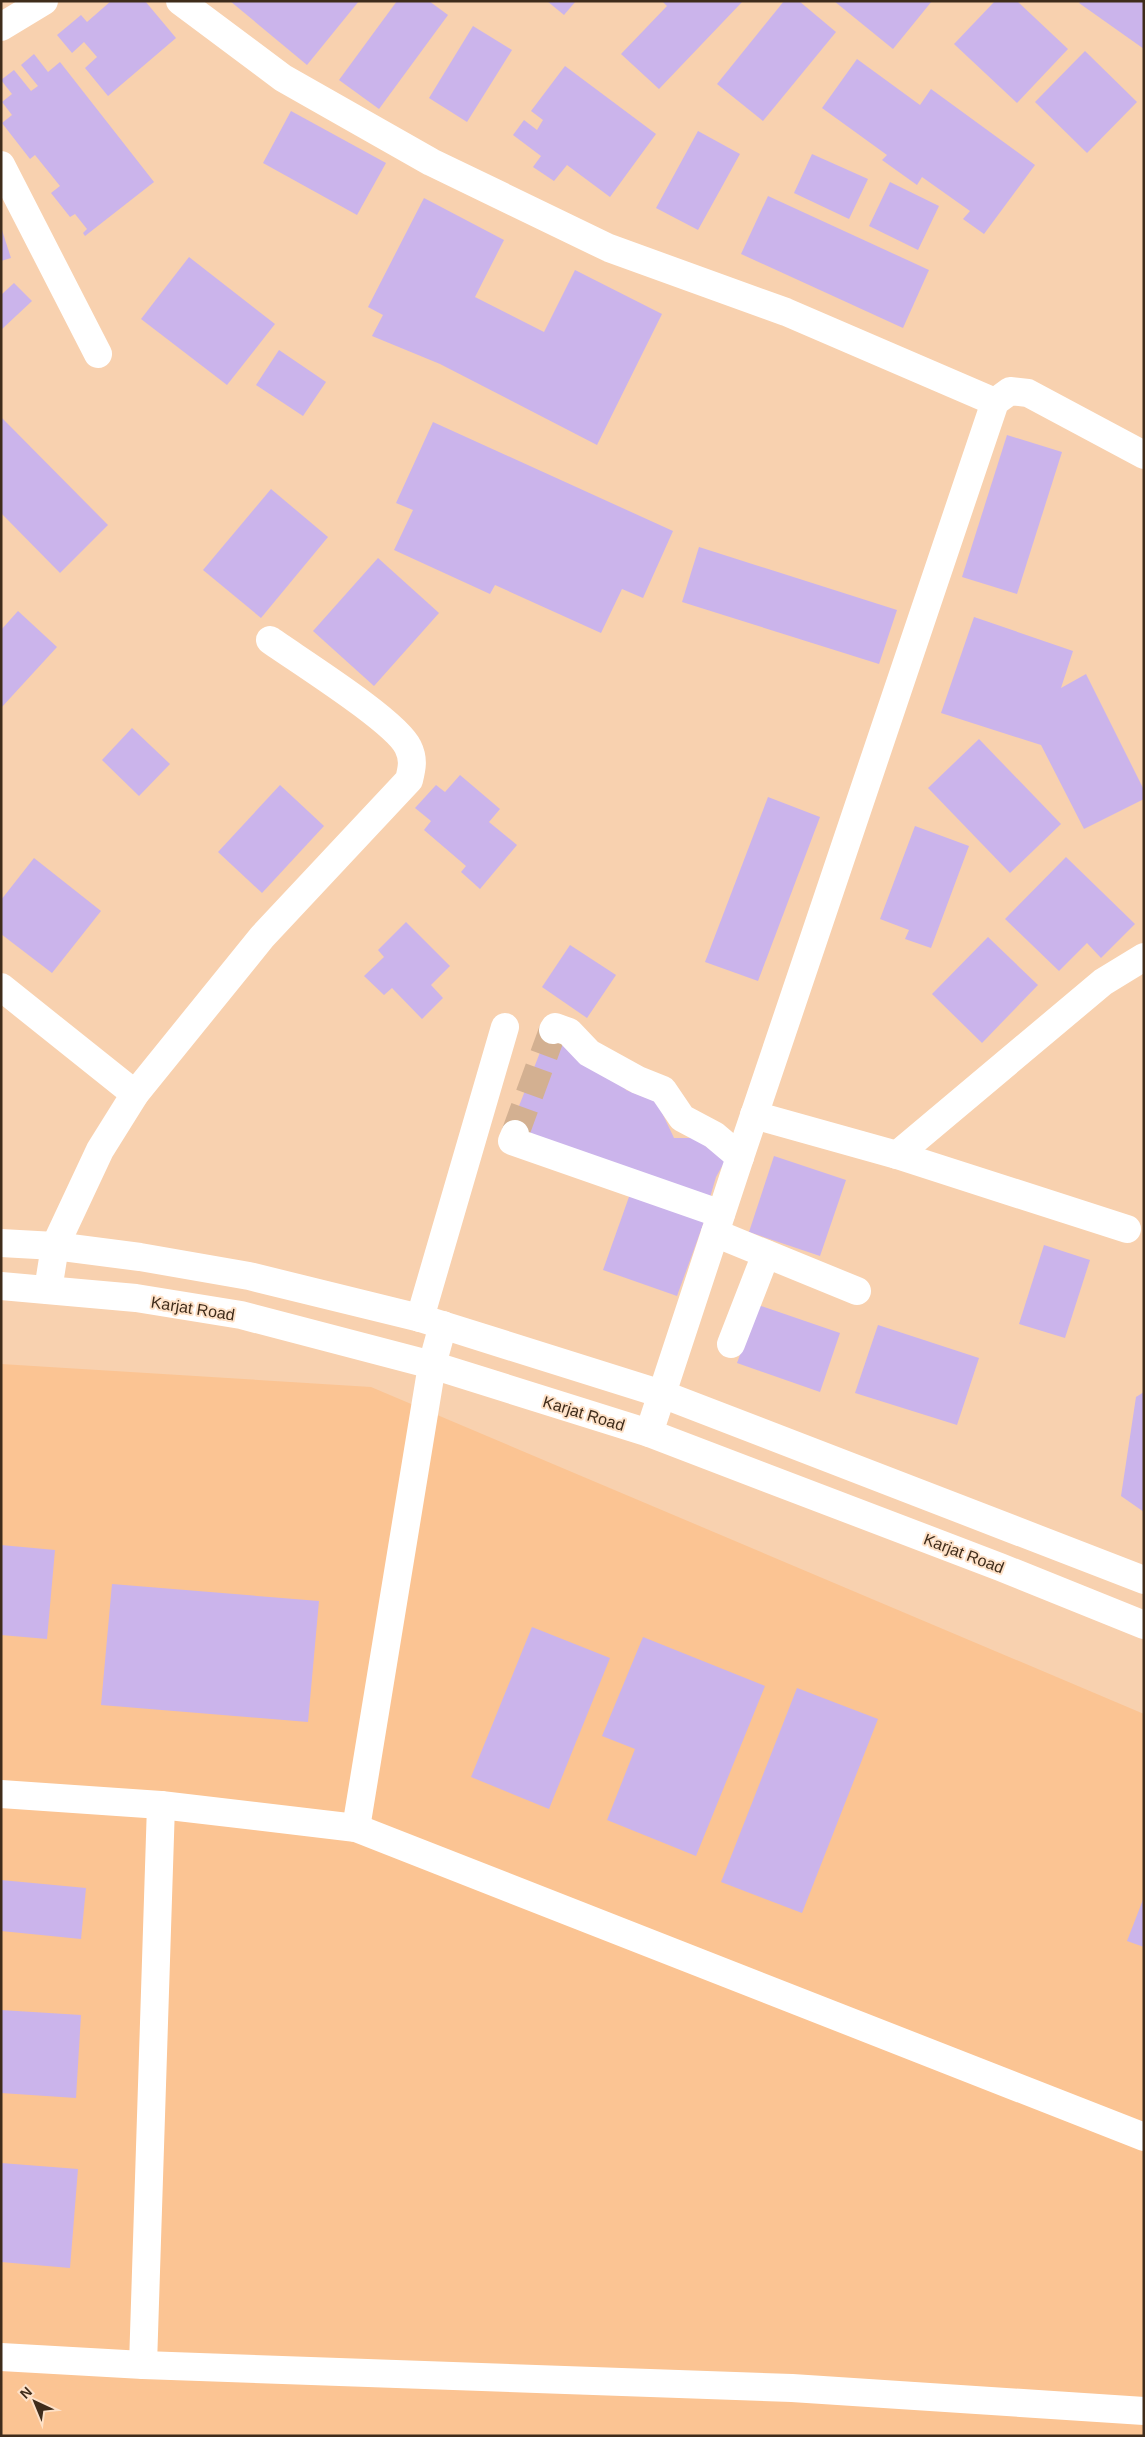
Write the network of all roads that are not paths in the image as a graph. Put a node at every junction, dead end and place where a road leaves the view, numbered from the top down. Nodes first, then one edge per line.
1 (44, 1) edge
2 (180, 1) edge
3 (1, 27) edge
4 (1, 165) edge
5 (98, 354) dead end
6 (996, 402) junction
7 (1144, 454) edge
8 (270, 640) dead end
9 (1144, 957) edge
10 (1, 987) edge
11 (505, 1027) dead end
12 (553, 1030) dead end
13 (135, 1094) junction
14 (754, 1115) junction
15 (515, 1134) dead end
16 (897, 1155) junction
17 (740, 1157) junction
18 (718, 1224) junction
19 (1127, 1229) dead end
20 (1, 1243) edge
21 (55, 1246) junction
22 (766, 1254) junction
23 (1, 1286) edge
24 (48, 1290) junction
25 (857, 1291) dead end
26 (431, 1321) junction
27 (731, 1344) dead end
28 (432, 1365) junction
29 (662, 1394) junction
30 (649, 1433) junction
31 (1144, 1580) edge
32 (1144, 1624) edge
33 (1, 1794) edge
34 (161, 1805) junction
35 (356, 1828) junction
36 (1144, 2137) edge
37 (1, 2357) edge
38 (143, 2365) junction
39 (1144, 2411) edge

1 - 3 street
2 - 6 street
4 - 5 street
6 - 7 street
6 - 14 street
8 - 13 street
9 - 16 street
10 - 13 street
11 - 26 street
12 - 17 street
13 - 21 street
14 - 16 street
14 - 17 street
15 - 18 street
16 - 19 street
17 - 18 street
18 - 22 street
18 - 29 street
20 - 21 street
21 - 24 street
21 - 26 street
22 - 25 street
22 - 27 street
23 - 24 street, Karjat Road
24 - 28 street, Karjat Road
26 - 28 street
26 - 29 street
28 - 30 street, Karjat Road
28 - 35 street
29 - 30 street
29 - 31 street
30 - 32 street, Karjat Road
33 - 34 street
34 - 35 street
34 - 38 street
35 - 36 street
37 - 38 street
38 - 39 street

